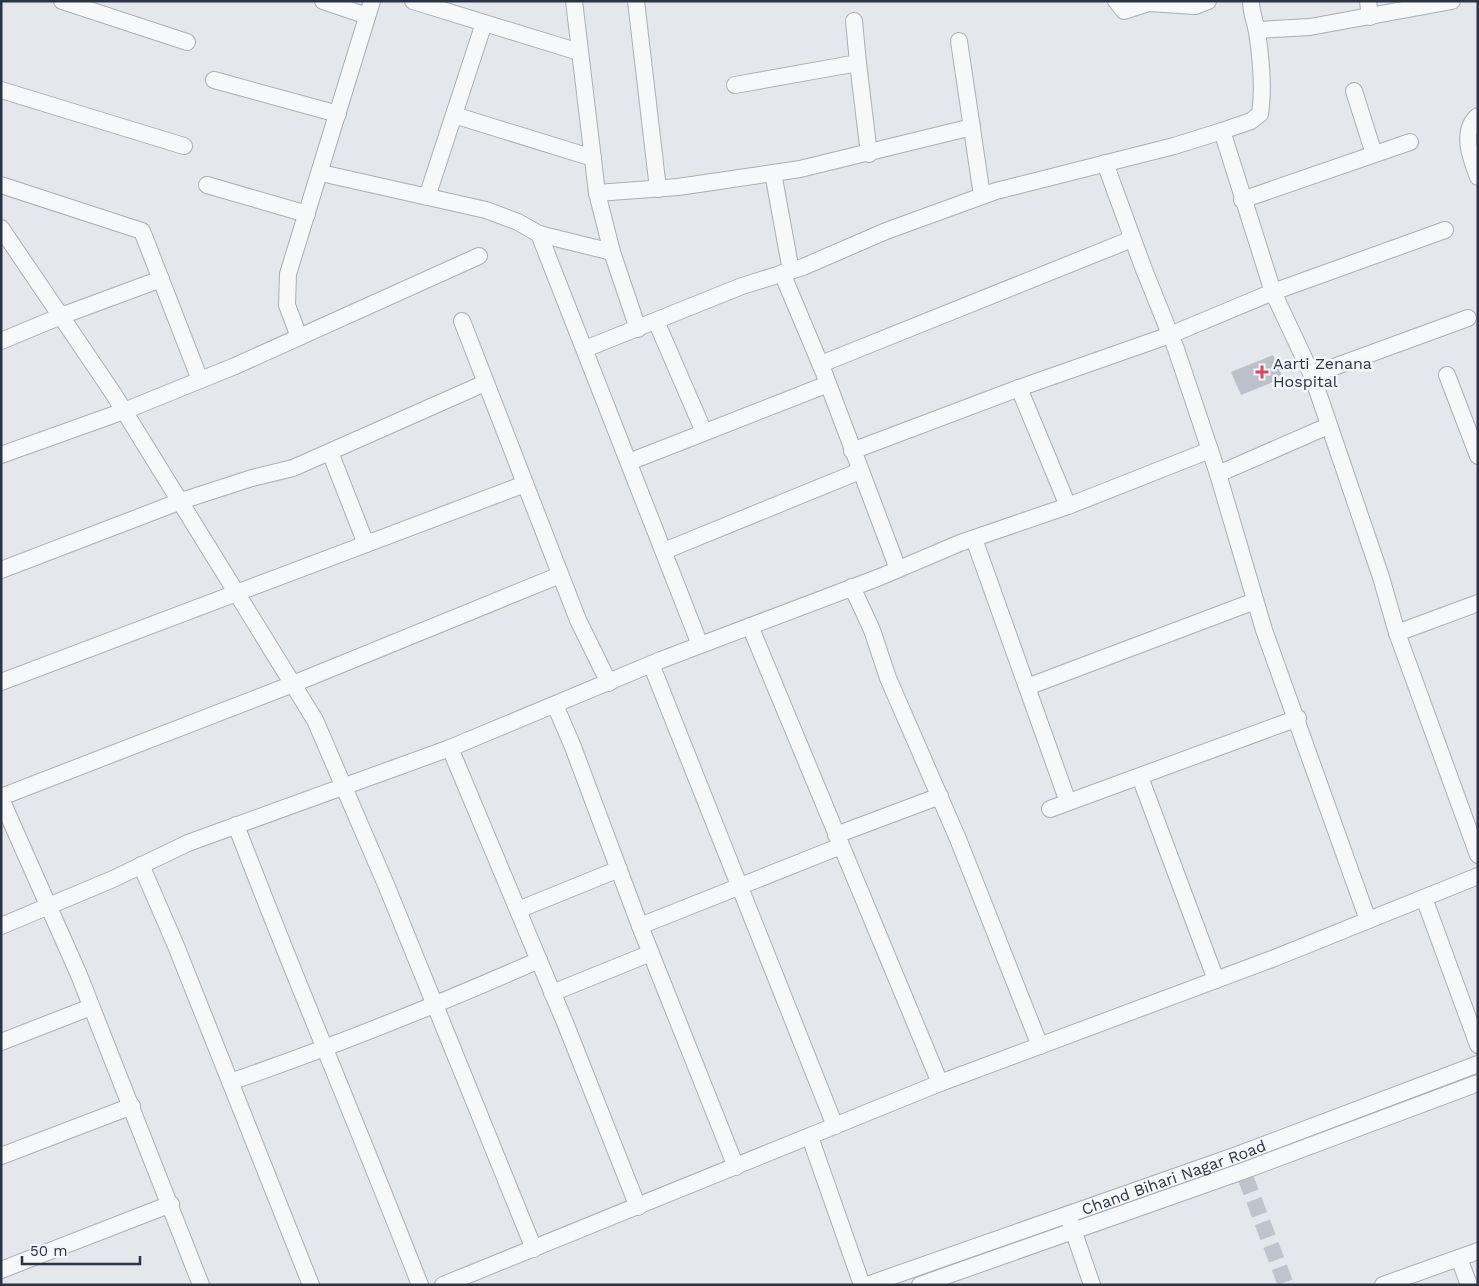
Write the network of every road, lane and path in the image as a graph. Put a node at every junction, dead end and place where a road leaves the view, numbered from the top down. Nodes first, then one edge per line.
1 (62, 1) edge
2 (323, 1) edge
3 (413, 1) edge
4 (574, 1) edge
5 (636, 1) edge
6 (1116, 1) edge
7 (1208, 1) edge
8 (1251, 1) edge
9 (1452, 1) edge
10 (370, 8) edge
11 (1369, 9) edge
12 (854, 21) dead end
13 (484, 23) junction
14 (1257, 30) junction
15 (958, 41) dead end
16 (187, 42) dead end
17 (579, 52) junction
18 (858, 63) junction
19 (214, 80) dead end
20 (735, 86) dead end
21 (1, 90) edge
22 (1354, 91) dead end
23 (338, 114) junction
24 (454, 115) junction
25 (1478, 116) edge
26 (972, 128) junction
27 (1222, 131) junction
28 (1410, 142) dead end
29 (184, 146) dead end
30 (869, 154) junction
31 (1374, 154) junction
32 (593, 158) junction
33 (1105, 163) junction
34 (321, 173) junction
35 (773, 173) junction
36 (1478, 177) edge
37 (1, 185) edge
38 (207, 185) dead end
39 (658, 189) junction
40 (597, 193) junction
41 (982, 196) junction
42 (427, 197) junction
43 (1242, 200) junction
44 (307, 214) junction
45 (1, 228) edge
46 (1445, 230) dead end
47 (539, 234) junction
48 (1132, 239) junction
49 (612, 252) junction
50 (479, 256) dead end
51 (787, 272) junction
52 (161, 279) junction
53 (1273, 292) junction
54 (61, 316) junction
55 (1468, 318) dead end
56 (462, 321) dead end
57 (656, 321) junction
58 (638, 329) junction
59 (1170, 334) junction
60 (298, 337) junction
61 (1, 341) edge
62 (585, 349) junction
63 (821, 364) junction
64 (1312, 375) junction
65 (1447, 375) dead end
66 (200, 380) junction
67 (485, 383) junction
68 (828, 384) junction
69 (1019, 388) junction
70 (124, 411) junction
71 (1328, 426) junction
72 (704, 432) junction
73 (1210, 450) junction
74 (330, 452) junction
75 (852, 452) junction
76 (1, 455) edge
77 (1478, 456) edge
78 (629, 462) junction
79 (860, 471) junction
80 (1218, 474) junction
81 (525, 484) junction
82 (181, 501) junction
83 (1068, 506) junction
84 (974, 539) junction
85 (366, 544) junction
86 (664, 551) junction
87 (898, 569) junction
88 (1, 570) edge
89 (560, 575) junction
90 (852, 587) junction
91 (237, 593) junction
92 (1255, 602) junction
93 (1478, 603) edge
94 (750, 626) junction
95 (1398, 633) junction
96 (700, 645) junction
97 (651, 664) junction
98 (1, 682) edge
99 (608, 683) junction
100 (293, 684) junction
101 (1028, 686) junction
102 (555, 705) junction
103 (1298, 718) junction
104 (450, 748) junction
105 (1140, 777) junction
106 (343, 785) junction
107 (940, 796) junction
108 (1, 798) edge
109 (1068, 802) junction
110 (1050, 809) dead end
111 (236, 825) junction
112 (839, 840) junction
113 (1478, 856) edge
114 (141, 865) junction
115 (618, 869) junction
116 (1478, 876) edge
117 (740, 886) junction
118 (1424, 898) junction
119 (49, 906) junction
120 (518, 910) junction
121 (1368, 920) junction
122 (1, 926) edge
123 (640, 926) junction
124 (651, 953) junction
125 (539, 960) junction
126 (1216, 980) junction
127 (552, 993) junction
128 (435, 1006) junction
129 (91, 1007) junction
130 (1, 1042) edge
131 (1478, 1045) edge
132 (1040, 1046) junction
133 (325, 1050) junction
134 (1478, 1064) edge
135 (230, 1082) junction
136 (940, 1083) junction
137 (1478, 1083) edge
138 (132, 1106) junction
139 (835, 1126) junction
140 (810, 1137) junction
141 (1, 1156) edge
142 (736, 1167) junction
143 (171, 1204) junction
144 (638, 1207) junction
145 (1068, 1214) junction
146 (1074, 1231) junction
147 (534, 1249) junction
148 (1478, 1251) edge
149 (1459, 1258) junction
150 (1, 1270) edge
151 (201, 1285) edge
152 (311, 1285) edge
153 (420, 1285) edge
154 (442, 1285) edge
155 (862, 1285) edge
156 (867, 1285) edge
157 (920, 1285) edge
158 (1092, 1285) edge
159 (1383, 1285) edge
160 (1469, 1285) edge

1 - 16 street
2 - 10 street
3 - 13 street
4 - 17 street
5 - 39 street
6 - 7 street
8 - 14 street
9 - 11 street
10 - 23 street
11 - 14 street
12 - 18 street
13 - 17 street
13 - 24 street
14 - 27 street
15 - 26 street
17 - 32 street
18 - 20 street
18 - 30 street
19 - 23 street
21 - 29 street
22 - 31 street
23 - 34 street
24 - 32 street
24 - 42 street
25 - 36 street
26 - 30 street
26 - 41 street
27 - 33 street
27 - 43 street
28 - 31 street
30 - 35 street
31 - 43 street
32 - 40 street
33 - 41 street
33 - 48 street
34 - 42 street
34 - 44 street
35 - 39 street
35 - 51 street
37 - 52 street
38 - 44 street
39 - 40 street
40 - 49 street
41 - 51 street
42 - 47 street
43 - 53 street
44 - 60 street
45 - 54 street
46 - 53 street
47 - 49 street
47 - 62 street
48 - 59 street
48 - 63 street
49 - 58 street
50 - 60 street
51 - 57 street
51 - 63 street
52 - 54 street
52 - 66 street
53 - 59 street
53 - 64 street
54 - 61 street
54 - 70 street
55 - 64 street
56 - 67 street
57 - 58 street
57 - 72 street
58 - 62 street
59 - 69 street
59 - 73 street
60 - 66 street
62 - 78 street
63 - 68 street
64 - 71 street
65 - 77 street
66 - 70 street
67 - 74 street
67 - 81 street
68 - 72 street
68 - 75 street
69 - 75 street
69 - 83 street
70 - 76 street
70 - 82 street
71 - 80 street
71 - 95 street
72 - 78 street
73 - 80 street
73 - 83 street
74 - 82 street
74 - 85 street
75 - 79 street
78 - 86 street
79 - 86 street
79 - 87 street
80 - 92 street
81 - 85 street
81 - 89 street
82 - 88 street
82 - 91 street
83 - 84 street
84 - 87 street
84 - 101 street
85 - 91 street
86 - 96 street
87 - 90 street
89 - 99 street
89 - 100 street
90 - 94 street
90 - 107 street
91 - 98 street
91 - 100 street
92 - 101 street
92 - 103 street
93 - 95 street
94 - 96 street
94 - 112 street
95 - 113 street
96 - 97 street
97 - 99 street
97 - 117 street
99 - 102 street
100 - 106 street
100 - 108 street
101 - 109 street
102 - 104 street
102 - 115 street
103 - 105 street
103 - 121 street
104 - 106 street
104 - 120 street
105 - 109 street
105 - 126 street
106 - 111 street
106 - 128 street
107 - 112 street
107 - 132 street
108 - 119 street
109 - 110 street
111 - 114 street
111 - 133 street
112 - 117 street
112 - 136 street
114 - 119 street
114 - 135 street
115 - 120 street
115 - 123 street
116 - 118 street
117 - 123 street
117 - 139 street
118 - 121 street
118 - 131 street
119 - 122 street
119 - 129 street
120 - 125 street
121 - 126 street
123 - 124 street
124 - 127 street
124 - 142 street
125 - 127 street
125 - 128 street
126 - 132 street
127 - 144 street
128 - 133 street
128 - 147 street
129 - 130 street
129 - 138 street
132 - 136 street
133 - 135 street
133 - 153 street
134 - 145 street, Chand Bihari Nagar Road
135 - 152 street
136 - 139 street
137 - 146 street, Chand Bihari Nagar Road
138 - 141 street
138 - 143 street
139 - 140 street
140 - 142 street
140 - 155 street
142 - 144 street
143 - 150 street
143 - 151 street
144 - 147 street
145 - 146 street
145 - 156 street, Chand Bihari Nagar Road
146 - 157 street, Chand Bihari Nagar Road
146 - 158 street
147 - 154 street
148 - 149 street
149 - 159 street
149 - 160 street

